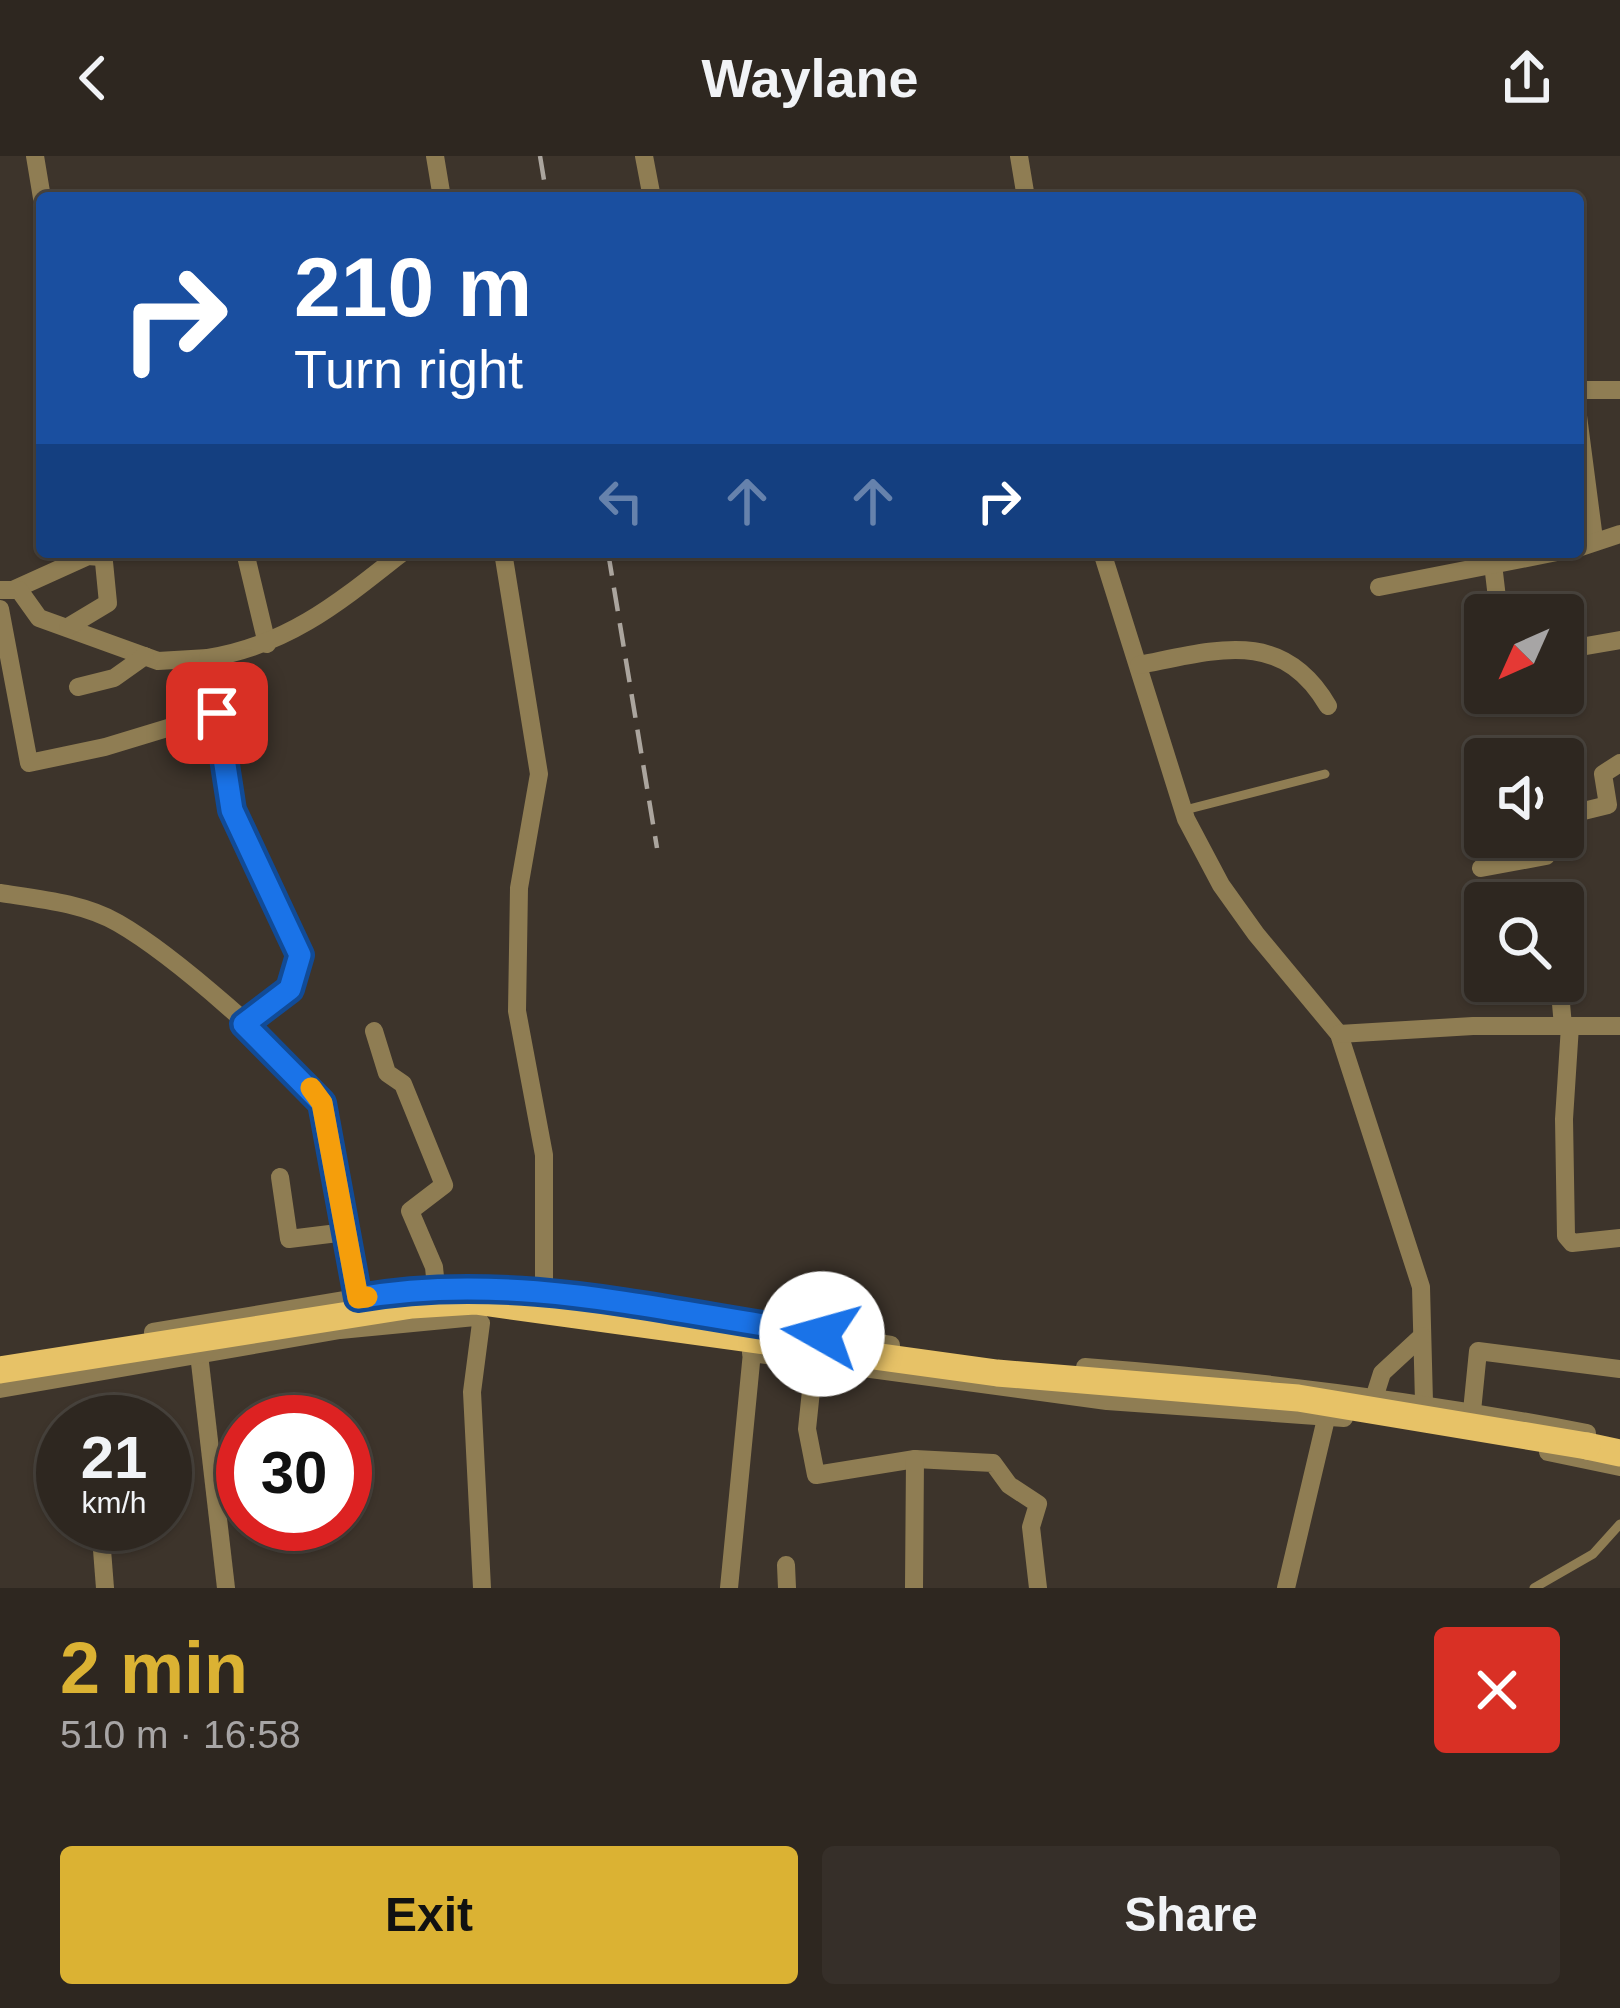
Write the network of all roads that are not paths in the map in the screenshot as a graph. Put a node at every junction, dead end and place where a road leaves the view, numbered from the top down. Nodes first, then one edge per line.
1 (34, 156) edge
2 (436, 156) edge
3 (644, 156) edge
4 (1019, 156) edge
5 (41, 192) edge
6 (441, 192) edge
7 (651, 192) edge
8 (1025, 192) edge
9 (1584, 390) edge
10 (1620, 390) edge
11 (1584, 512) edge
12 (1620, 534) edge
13 (1586, 544) edge
14 (83, 558) edge
15 (102, 558) edge
16 (246, 558) edge
17 (395, 558) edge
18 (504, 558) edge
19 (1104, 558) edge
20 (1525, 558) edge
21 (1493, 564) junction
22 (1379, 587) dead end
23 (8, 589) edge
24 (1497, 594) edge
25 (0, 609) edge
26 (68, 627) junction
27 (1620, 640) edge
28 (267, 644) junction
29 (1584, 646) edge
30 (145, 656) junction
31 (208, 658) junction
32 (1139, 665) junction
33 (78, 687) dead end
34 (1328, 706) dead end
35 (217, 713) junction
36 (1620, 763) edge
37 (1325, 774) dead end
38 (1184, 810) junction
39 (1584, 811) edge
40 (1535, 858) edge
41 (1481, 868) dead end
42 (0, 892) edge
43 (1563, 1002) edge
44 (244, 1024) junction
45 (1567, 1026) junction
46 (1620, 1026) edge
47 (374, 1031) dead end
48 (1339, 1034) junction
49 (280, 1177) dead end
50 (346, 1232) junction
51 (1620, 1238) edge
52 (436, 1287) junction
53 (544, 1292) junction
54 (358, 1298) junction
55 (755, 1325) junction
56 (1422, 1336) junction
57 (751, 1353) junction
58 (200, 1354) junction
59 (0, 1357) edge
60 (814, 1362) junction
61 (1620, 1369) edge
62 (0, 1370) edge
63 (0, 1389) edge
64 (1336, 1390) junction
65 (1375, 1395) junction
66 (1424, 1402) junction
67 (1472, 1411) junction
68 (1324, 1416) junction
69 (1620, 1439) edge
70 (1620, 1453) edge
71 (914, 1459) junction
72 (1620, 1467) edge
73 (1620, 1524) edge
74 (102, 1551) edge
75 (786, 1564) dead end
76 (105, 1588) edge
77 (226, 1588) edge
78 (482, 1588) edge
79 (729, 1588) edge
80 (787, 1588) edge
81 (914, 1588) edge
82 (1038, 1588) edge
83 (1286, 1588) edge
84 (1534, 1588) edge

1 - 5 street
2 - 6 street
3 - 7 street
4 - 8 street
9 - 10 street
11 - 13 street
12 - 13 street
14 - 23 street
15 - 26 street
16 - 28 street
17 - 28 street
18 - 53 street
19 - 32 street
20 - 21 street
21 - 22 street
21 - 24 street
23 - 26 street
25 - 35 street
26 - 30 street
27 - 29 street
28 - 31 street
30 - 31 street
30 - 33 street
31 - 35 street
32 - 34 street
32 - 38 street
35 - 44 street
36 - 39 street
37 - 38 lane
38 - 48 street
40 - 41 street
42 - 44 street
43 - 45 street
44 - 50 street
45 - 46 street
45 - 48 street
45 - 51 street
47 - 52 street
48 - 56 street
49 - 50 street
50 - 54 street
52 - 53 street
52 - 54 street
53 - 55 street
54 - 59 street
55 - 57 street
55 - 64 street
56 - 65 street
56 - 66 street
57 - 60 street
57 - 79 street
58 - 63 street
58 - 77 street
58 - 78 street
60 - 68 street
60 - 71 street
61 - 67 street
62 - 70 main road, bridge
64 - 65 street
64 - 68 street
65 - 66 street
66 - 67 street
67 - 69 street
68 - 72 street
68 - 83 street
71 - 81 street
71 - 82 street
73 - 84 lane
74 - 76 street
75 - 80 street

